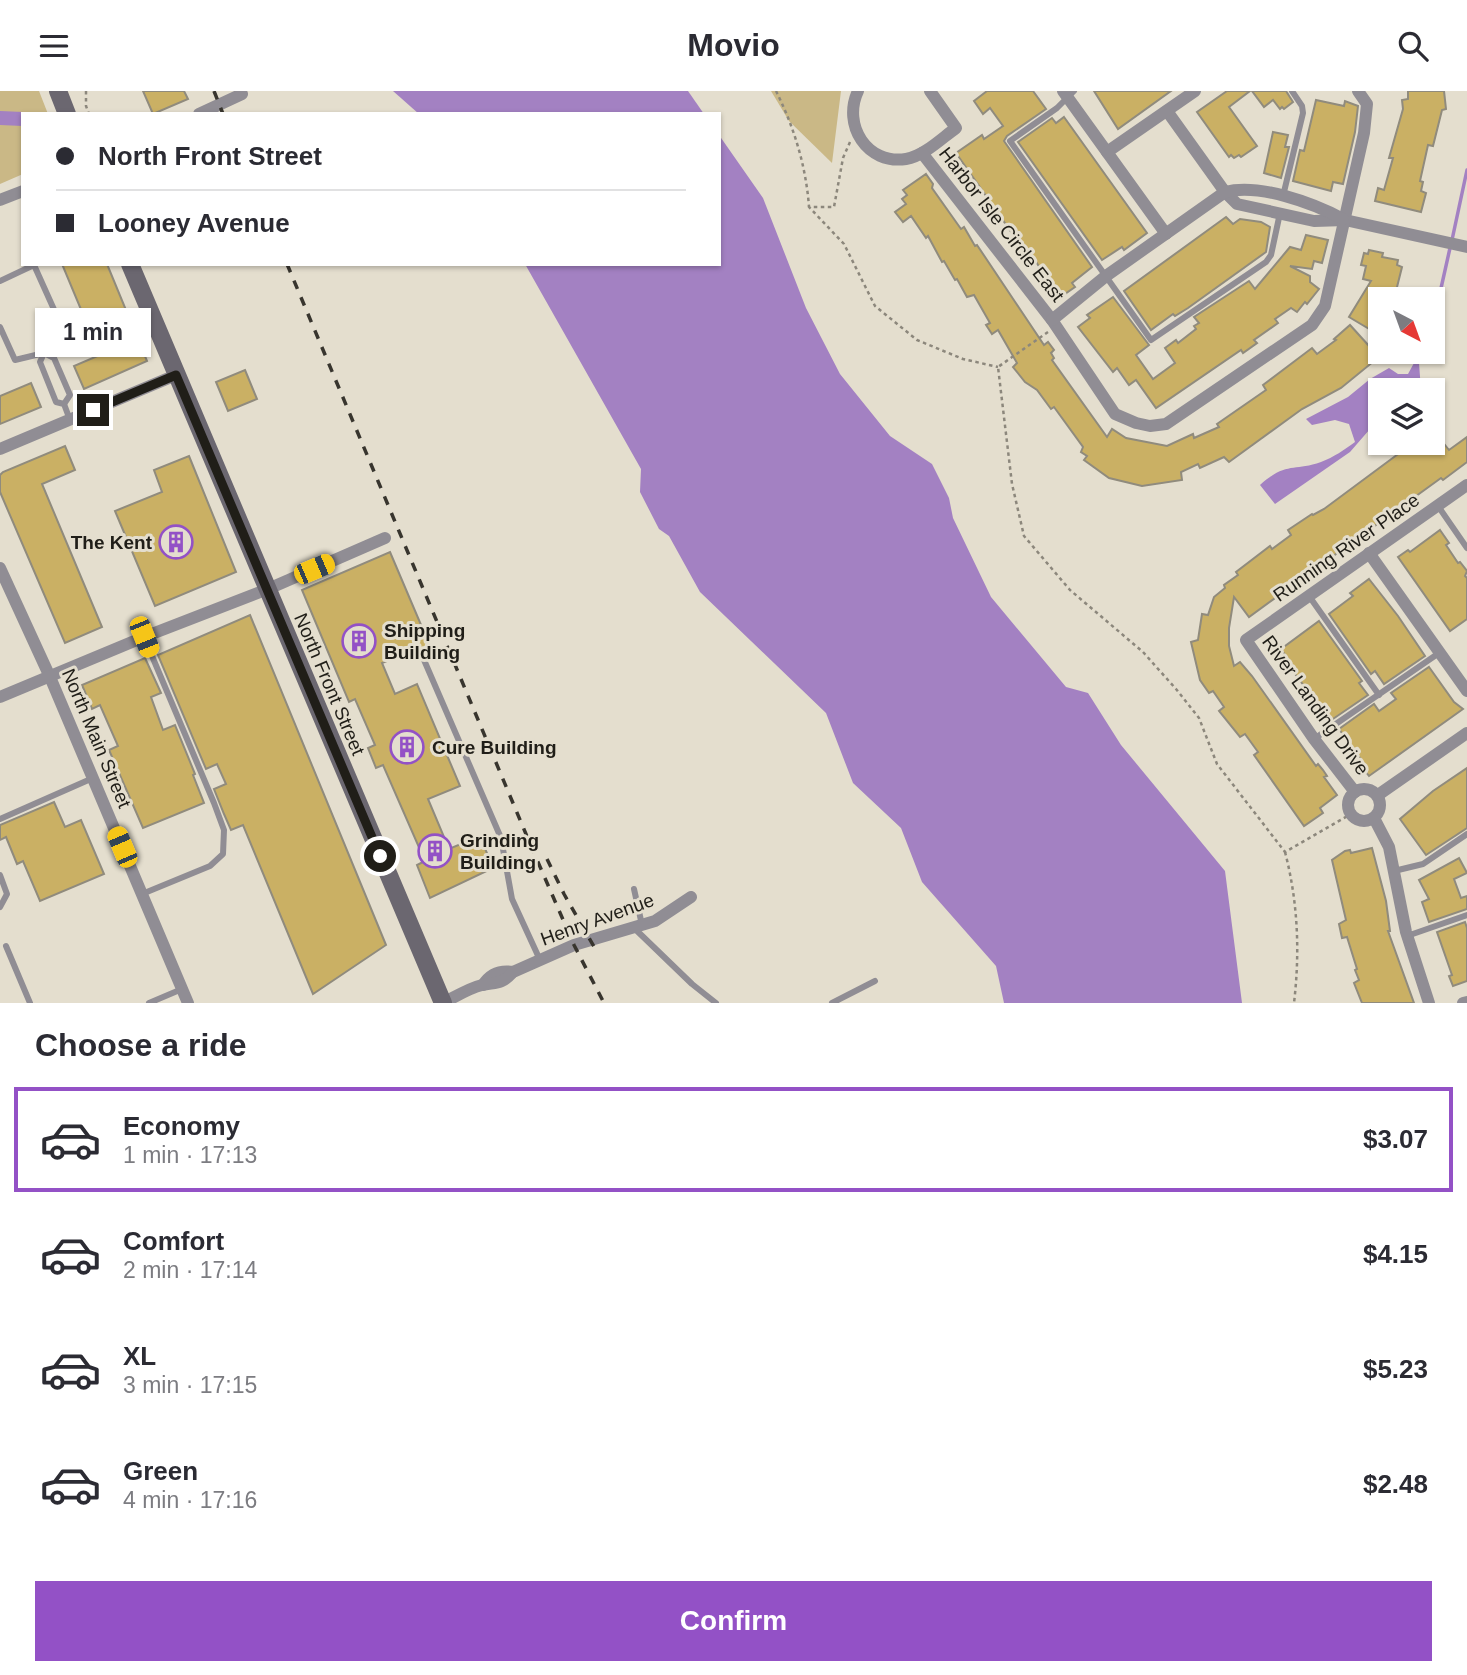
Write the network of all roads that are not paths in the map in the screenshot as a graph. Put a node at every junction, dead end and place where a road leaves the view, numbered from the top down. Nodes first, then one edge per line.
1 (58, 91) edge
2 (858, 91) edge
3 (1195, 91) edge
4 (1292, 91) edge
5 (1358, 91) edge
6 (1068, 93) edge
7 (242, 94) dead end
8 (938, 94) edge
9 (1167, 111) junction
10 (66, 112) edge
11 (203, 112) edge
12 (1107, 152) junction
13 (922, 153) junction
14 (21, 192) edge
15 (1225, 192) junction
16 (1283, 197) junction
17 (0, 200) edge
18 (1280, 213) junction
19 (1345, 220) junction
20 (1166, 234) junction
21 (1467, 247) edge
22 (32, 266) edge
23 (34, 266) edge
24 (131, 266) edge
25 (1106, 277) junction
26 (0, 281) edge
27 (1054, 323) junction
28 (0, 327) edge
29 (44, 353) junction
30 (176, 375) junction
31 (64, 404) junction
32 (70, 420) junction
33 (0, 449) edge
34 (1467, 485) edge
35 (1438, 506) junction
36 (385, 538) dead end
37 (1467, 548) edge
38 (1369, 553) junction
39 (0, 568) edge
40 (268, 589) junction
41 (1309, 596) junction
42 (144, 637) junction
43 (1246, 640) joint
44 (1439, 653) junction
45 (424, 660) dead end
46 (50, 677) junction
47 (1467, 691) edge
48 (1379, 695) junction
49 (0, 697) edge
50 (1467, 733) edge
51 (1314, 739) junction
52 (93, 778) junction
53 (1355, 792) junction
54 (1378, 795) junction
55 (1374, 818) junction
56 (0, 819) edge
57 (1467, 834) edge
58 (1394, 871) junction
59 (0, 874) edge
60 (634, 889) dead end
61 (142, 894) junction
62 (691, 897) dead end
63 (0, 907) edge
64 (1467, 915) edge
65 (638, 927) junction
66 (1407, 936) junction
67 (6, 946) dead end
68 (540, 960) junction
69 (875, 981) dead end
70 (182, 989) junction
71 (30, 1003) edge
72 (149, 1003) edge
73 (188, 1003) edge
74 (443, 1003) edge
75 (716, 1003) edge
76 (832, 1003) edge
77 (1429, 1003) edge

1 - 10 street
2 - 13 street
3 - 9 street
4 - 16 lane
5 - 19 street, Harbor Isle Circle East
6 - 12 street
6 - 25 lane
7 - 11 street
8 - 13 street
9 - 12 street
9 - 15 street
12 - 20 street
13 - 27 street, Harbor Isle Circle East
14 - 17 street
15 - 16 street
15 - 18 street
15 - 20 street
16 - 19 street
18 - 19 street
18 - 25 lane
19 - 21 street
19 - 27 street, Harbor Isle Circle East
20 - 25 street
22 - 26 lane
23 - 29 lane
24 - 30 street, North Front Street
25 - 27 street
28 - 29 lane
29 - 31 lane
29 - 31 lane
30 - 32 street
30 - 40 street, North Front Street
31 - 32 lane
32 - 33 street
34 - 35 street, Running River Place
35 - 37 lane
35 - 38 street, Running River Place
36 - 40 street
38 - 41 street, Running River Place
38 - 44 street
39 - 46 street, North Main Street
40 - 42 street
40 - 74 street, North Front Street
41 - 43 street, Running River Place
41 - 48 lane
42 - 46 street
42 - 61 lane
43 - 51 street, River Landing Drive
44 - 47 street
44 - 48 lane
45 - 68 lane
46 - 49 street
46 - 52 street, North Main Street
48 - 51 lane
50 - 54 street
51 - 53 street, River Landing Drive
52 - 56 lane
52 - 61 street, North Main Street
53 - 54 street, River Landing Drive
53 - 55 street, River Landing Drive
54 - 55 street, River Landing Drive
55 - 58 street
57 - 58 lane
58 - 66 street
59 - 63 lane
60 - 65 lane
61 - 70 street, North Main Street
62 - 65 street, Henry Avenue
64 - 66 lane
65 - 68 street, Henry Avenue
65 - 75 lane
66 - 77 street
67 - 71 lane
68 - 74 street, Henry Avenue
69 - 76 lane
70 - 72 lane
70 - 73 street, North Main Street

